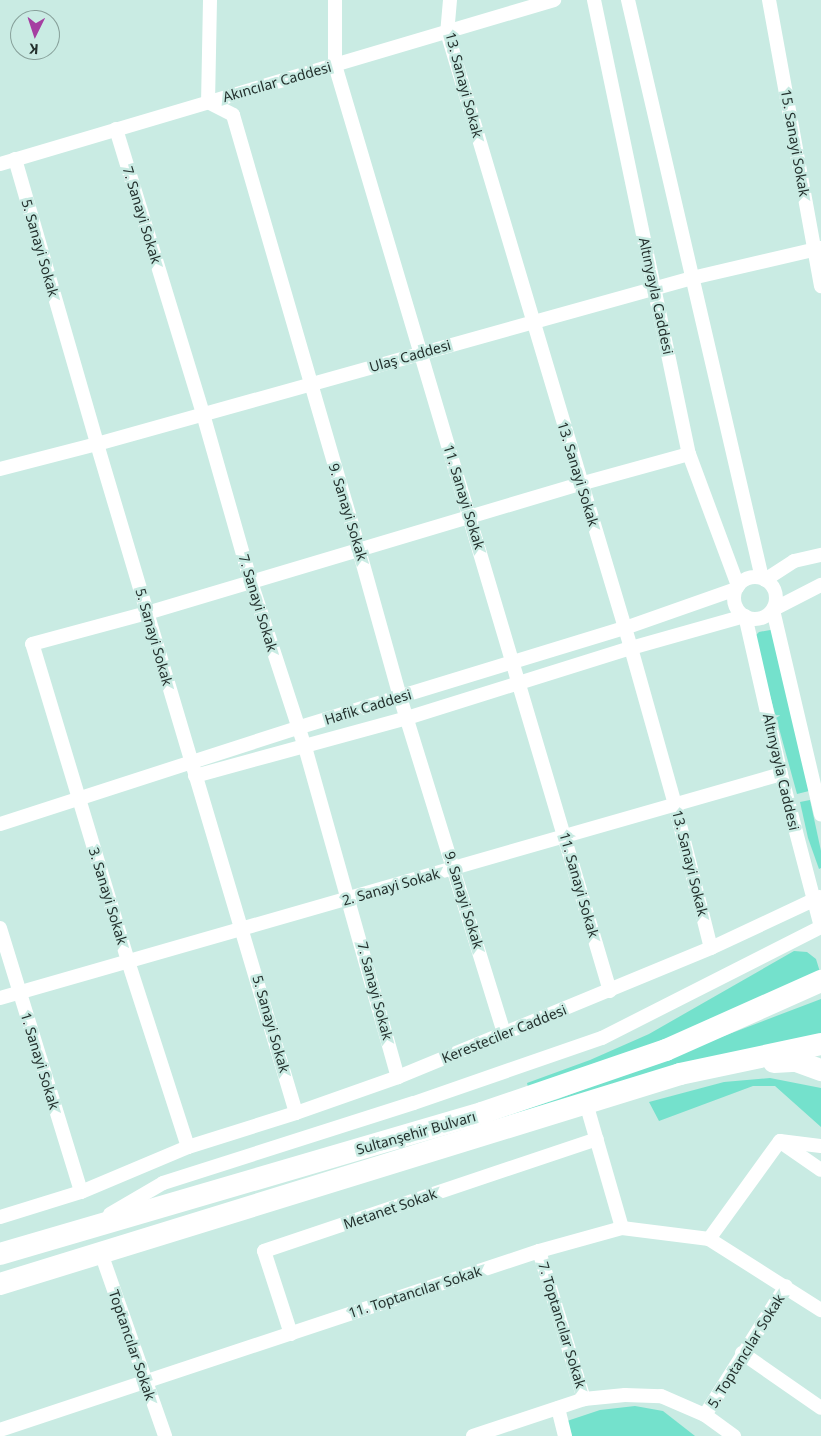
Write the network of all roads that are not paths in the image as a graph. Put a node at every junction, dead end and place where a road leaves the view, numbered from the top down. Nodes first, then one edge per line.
1 (210, 0) edge
2 (335, 0) edge
3 (450, 0) edge
4 (554, 0) edge
5 (594, 0) edge
6 (628, 0) edge
7 (769, 0) edge
8 (447, 32) junction
9 (335, 65) junction
10 (208, 102) junction
11 (116, 129) junction
12 (15, 159) junction
13 (0, 164) edge
14 (817, 248) edge
15 (692, 278) junction
16 (821, 286) edge
17 (655, 289) junction
18 (532, 321) junction
19 (421, 352) junction
20 (309, 384) junction
21 (203, 414) junction
22 (97, 444) junction
23 (689, 454) junction
24 (0, 469) edge
25 (580, 484) junction
26 (470, 516) junction
27 (360, 550) junction
28 (821, 554) edge
29 (763, 579) junction
30 (250, 582) junction
31 (821, 585) edge
32 (737, 588) junction
33 (773, 609) junction
34 (147, 613) junction
35 (744, 616) junction
36 (625, 628) junction
37 (631, 648) junction
38 (514, 662) junction
39 (519, 685) junction
40 (400, 697) junction
41 (407, 718) junction
42 (297, 728) junction
43 (305, 747) junction
44 (815, 752) edge
45 (193, 769) junction
46 (781, 774) junction
47 (78, 799) junction
48 (675, 805) junction
49 (821, 814) edge
50 (0, 824) edge
51 (565, 836) junction
52 (455, 868) junction
53 (817, 898) edge
54 (350, 899) junction
55 (821, 927) edge
56 (0, 928) edge
57 (242, 930) junction
58 (711, 948) junction
59 (128, 961) junction
60 (821, 981) edge
61 (610, 991) junction
62 (19, 992) junction
63 (0, 998) edge
64 (504, 1034) junction
65 (821, 1044) edge
66 (733, 1063) junction
67 (821, 1070) edge
68 (398, 1077) junction
69 (586, 1103) junction
70 (296, 1113) junction
71 (597, 1139) junction
72 (780, 1142) junction
73 (821, 1146) edge
74 (188, 1147) junction
75 (821, 1170) edge
76 (81, 1192) junction
77 (0, 1217) edge
78 (622, 1228) junction
79 (83, 1230) junction
80 (709, 1239) junction
81 (539, 1251) junction
82 (101, 1253) junction
83 (0, 1254) edge
84 (0, 1284) edge
85 (786, 1286) junction
86 (821, 1310) edge
87 (291, 1334) junction
88 (742, 1353) junction
89 (145, 1383) junction
90 (584, 1399) junction
91 (558, 1408) junction
92 (821, 1408) edge
93 (705, 1415) junction
94 (0, 1430) edge
95 (716, 1431) edge
96 (165, 1436) edge
97 (473, 1436) edge
98 (566, 1436) edge
99 (734, 1436) edge

1 - 10 street
2 - 9 street, 11. Sanayi Sokak
3 - 8 street, 13. Sanayi Sokak
4 - 8 street, Akıncılar Caddesi
5 - 17 street, Altınyayla Caddesi
6 - 15 street
7 - 14 street, 15. Sanayi Sokak
8 - 9 street, Akıncılar Caddesi
8 - 18 street, 13. Sanayi Sokak
9 - 10 street, Akıncılar Caddesi
9 - 19 street, 11. Sanayi Sokak
10 - 11 street, Akıncılar Caddesi
10 - 20 street, 9. Sanayi Sokak
11 - 12 street, Akıncılar Caddesi
11 - 21 street, 7. Sanayi Sokak
12 - 13 street, Akıncılar Caddesi
12 - 22 street, 5. Sanayi Sokak
14 - 15 street, Ulaş Caddesi
14 - 16 street, 15. Sanayi Sokak
15 - 17 street, Ulaş Caddesi
15 - 29 street
17 - 18 street, Ulaş Caddesi
17 - 23 street, Altınyayla Caddesi
18 - 19 street, Ulaş Caddesi
18 - 25 street, 13. Sanayi Sokak
19 - 20 street, Ulaş Caddesi
19 - 26 street, 11. Sanayi Sokak
20 - 21 street, Ulaş Caddesi
20 - 27 street, 9. Sanayi Sokak
21 - 22 street, Ulaş Caddesi
21 - 30 street, 7. Sanayi Sokak
22 - 24 street, Ulaş Caddesi
22 - 34 street, 5. Sanayi Sokak
23 - 25 street
23 - 32 street, Altınyayla Caddesi
25 - 26 street
25 - 36 street, 13. Sanayi Sokak
26 - 27 street
26 - 38 street, 11. Sanayi Sokak
27 - 30 street
27 - 40 street, 9. Sanayi Sokak
28 - 29 street
29 - 32 street
29 - 33 street
30 - 34 street
30 - 42 street, 7. Sanayi Sokak
31 - 33 street
32 - 35 street
32 - 36 street, Hafik Caddesi
33 - 35 street
33 - 44 street
34 - 45 street, 5. Sanayi Sokak
34 - 47 street, 3. Sanayi Sokak
35 - 37 street, Hafik Caddesi
35 - 46 street, Altınyayla Caddesi
36 - 37 street, 13. Sanayi Sokak
36 - 38 street, Hafik Caddesi
37 - 39 street, Hafik Caddesi
37 - 48 street, 13. Sanayi Sokak
38 - 39 street, 11. Sanayi Sokak
38 - 40 street, Hafik Caddesi
39 - 41 street, Hafik Caddesi
39 - 51 street, 11. Sanayi Sokak
40 - 41 street, 9. Sanayi Sokak
40 - 42 street, Hafik Caddesi
41 - 43 street, Hafik Caddesi
41 - 52 street, 9. Sanayi Sokak
42 - 43 street, 7. Sanayi Sokak
42 - 45 street, Hafik Caddesi
43 - 45 street, Hafik Caddesi
43 - 54 street, 7. Sanayi Sokak
44 - 49 street
45 - 47 street, Hafik Caddesi
45 - 57 street, 5. Sanayi Sokak
46 - 48 street, 2. Sanayi Sokak
46 - 53 street, Altınyayla Caddesi
47 - 50 street, Hafik Caddesi
47 - 59 street, 3. Sanayi Sokak
48 - 51 street, 2. Sanayi Sokak
48 - 58 street, 13. Sanayi Sokak
51 - 52 street, 2. Sanayi Sokak
51 - 61 street, 11. Sanayi Sokak
52 - 54 street, 2. Sanayi Sokak
52 - 64 street, 9. Sanayi Sokak
53 - 55 street, Altınyayla Caddesi
53 - 58 street, Keresteciler Caddesi
54 - 57 street, 2. Sanayi Sokak
54 - 68 street, 7. Sanayi Sokak
55 - 79 street
56 - 62 street, 1. Sanayi Sokak
57 - 59 street, 2. Sanayi Sokak
57 - 70 street, 5. Sanayi Sokak
58 - 61 street, Keresteciler Caddesi
59 - 62 street, 2. Sanayi Sokak
59 - 74 street, 3. Sanayi Sokak
60 - 79 highway, Sultanşehir Bulvarı
61 - 64 street, Keresteciler Caddesi
62 - 63 street, 2. Sanayi Sokak
62 - 76 street, 1. Sanayi Sokak
64 - 68 street, Keresteciler Caddesi
65 - 66 highway, Sultanşehir Bulvarı
66 - 67 highway
66 - 69 highway, Sultanşehir Bulvarı
68 - 70 street, Keresteciler Caddesi
69 - 71 street
69 - 82 highway, Sultanşehir Bulvarı
70 - 74 street, Keresteciler Caddesi
71 - 78 street
71 - 87 street, Metanet Sokak
72 - 73 street
72 - 75 street
72 - 80 street
74 - 76 street, Keresteciler Caddesi
76 - 77 street, Keresteciler Caddesi
78 - 80 street, 11. Toptancılar Sokak
78 - 81 street, 11. Toptancılar Sokak
79 - 83 highway, Sultanşehir Bulvarı
80 - 85 street, 11. Toptancılar Sokak
81 - 87 street, 11. Toptancılar Sokak
81 - 90 street, 7. Toptancılar Sokak
82 - 84 highway, Sultanşehir Bulvarı
82 - 89 street, Toptancılar Sokak
85 - 86 street, 11. Toptancılar Sokak
85 - 88 street, 5. Toptancılar Sokak
87 - 89 street, 11. Toptancılar Sokak
88 - 92 street
88 - 93 street, 5. Toptancılar Sokak
89 - 94 street, 11. Toptancılar Sokak
89 - 96 street, Toptancılar Sokak
90 - 91 street
90 - 93 street
91 - 97 street
91 - 98 street
93 - 95 street
95 - 99 street

